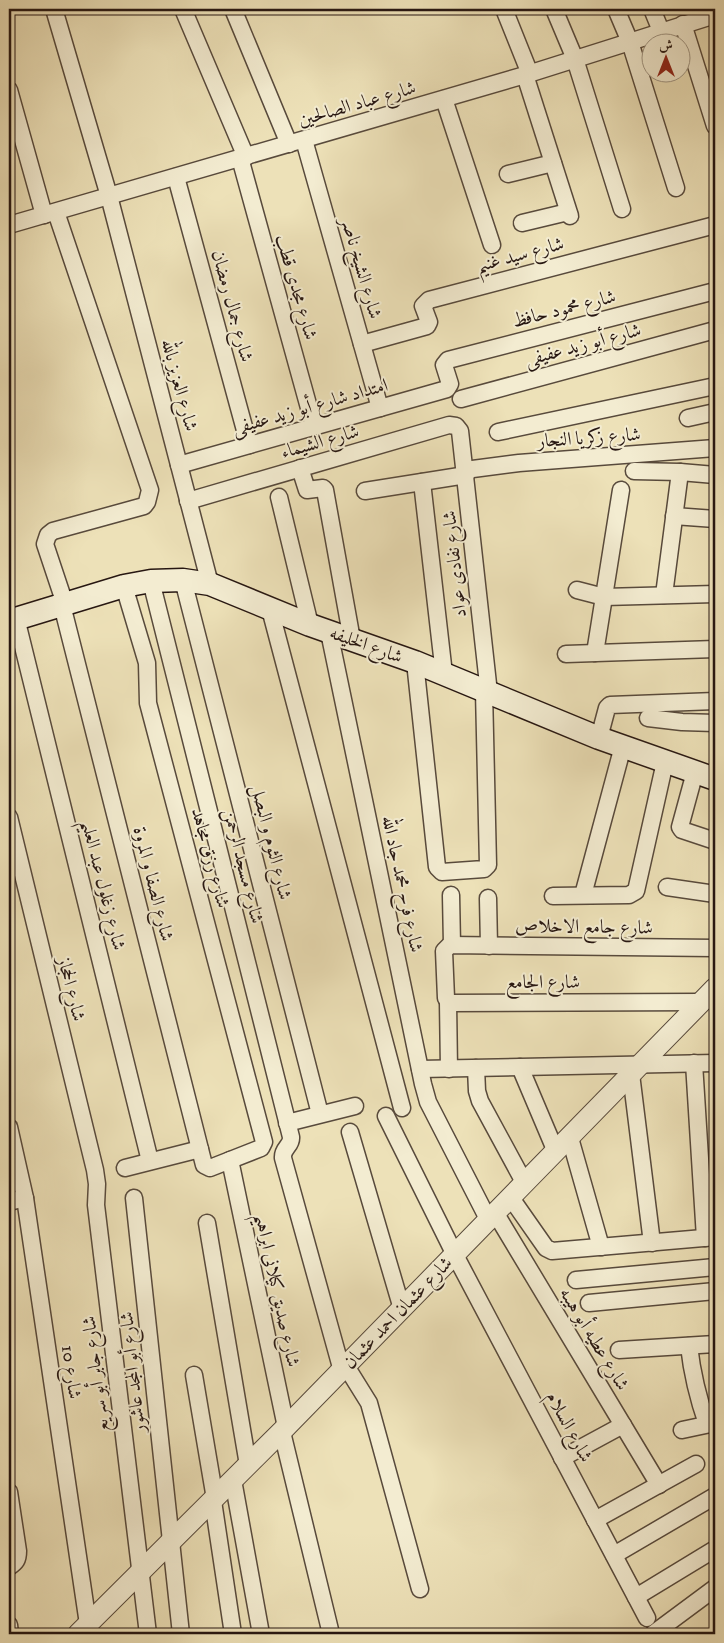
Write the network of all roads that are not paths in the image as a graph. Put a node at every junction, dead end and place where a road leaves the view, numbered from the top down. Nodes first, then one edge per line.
1 (54, 9) edge
2 (183, 9) edge
3 (233, 9) edge
4 (504, 9) edge
5 (554, 9) edge
6 (616, 9) edge
7 (652, 9) edge
8 (715, 15) edge
9 (683, 24) junction
10 (661, 31) junction
11 (630, 42) junction
12 (575, 59) junction
13 (528, 75) junction
14 (9, 90) edge
15 (444, 99) junction
16 (715, 126) edge
17 (296, 142) junction
18 (243, 158) junction
19 (553, 163) junction
20 (508, 174) dead end
21 (176, 177) junction
22 (676, 188) dead end
23 (109, 196) junction
24 (622, 209) dead end
25 (50, 214) junction
26 (522, 223) dead end
27 (715, 225) edge
28 (9, 226) edge
29 (492, 245) dead end
30 (715, 291) edge
31 (715, 330) edge
32 (362, 344) junction
33 (450, 384) joint
34 (715, 386) edge
35 (461, 399) dead end
36 (380, 408) junction
37 (715, 412) edge
38 (688, 418) dead end
39 (314, 426) junction
40 (460, 431) joint
41 (498, 432) dead end
42 (249, 445) junction
43 (715, 448) edge
44 (179, 465) junction
45 (300, 468) junction
46 (634, 471) dead end
47 (465, 472) junction
48 (680, 472) junction
49 (715, 475) edge
50 (422, 482) junction
51 (621, 490) dead end
52 (365, 491) dead end
53 (279, 497) dead end
54 (188, 501) junction
55 (674, 516) junction
56 (715, 519) edge
57 (184, 580) junction
58 (151, 581) junction
59 (210, 584) junction
60 (124, 586) junction
61 (577, 590) dead end
62 (715, 594) edge
63 (664, 595) junction
64 (604, 597) junction
65 (63, 604) junction
66 (270, 609) junction
67 (12, 620) edge
68 (319, 628) junction
69 (352, 640) junction
70 (715, 649) edge
71 (595, 653) junction
72 (566, 654) dead end
73 (414, 662) junction
74 (444, 674) junction
75 (487, 692) junction
76 (715, 701) edge
77 (648, 718) dead end
78 (715, 723) edge
79 (599, 738) junction
80 (623, 746) junction
81 (666, 762) junction
82 (705, 775) edge
83 (9, 817) edge
84 (715, 841) edge
85 (667, 887) dead end
86 (715, 894) edge
87 (451, 896) dead end
88 (553, 896) dead end
89 (583, 896) junction
90 (488, 898) dead end
91 (452, 945) junction
92 (489, 946) junction
93 (715, 948) edge
94 (708, 995) edge
95 (448, 1002) junction
96 (694, 1063) junction
97 (715, 1063) edge
98 (520, 1067) junction
99 (476, 1068) junction
100 (420, 1069) junction
101 (449, 1069) junction
102 (635, 1069) junction
103 (355, 1106) dead end
104 (402, 1108) dead end
105 (320, 1114) junction
106 (386, 1116) dead end
107 (287, 1123) junction
108 (9, 1127) edge
109 (350, 1132) dead end
110 (570, 1138) junction
111 (447, 1140) joint
112 (200, 1149) junction
113 (556, 1152) junction
114 (230, 1160) junction
115 (150, 1161) junction
116 (124, 1168) dead end
117 (95, 1170) joint
118 (518, 1191) junction
119 (25, 1198) junction
120 (134, 1198) dead end
121 (9, 1202) edge
122 (492, 1217) junction
123 (207, 1223) dead end
124 (710, 1238) edge
125 (652, 1243) junction
126 (601, 1247) junction
127 (455, 1255) junction
128 (715, 1267) edge
129 (576, 1280) dead end
130 (715, 1291) edge
131 (589, 1304) dead end
132 (402, 1309) junction
133 (715, 1344) edge
134 (689, 1346) junction
135 (619, 1350) dead end
136 (344, 1369) junction
137 (194, 1375) dead end
138 (711, 1424) edge
139 (623, 1425) junction
140 (284, 1430) junction
141 (682, 1430) dead end
142 (562, 1458) junction
143 (696, 1464) dead end
144 (248, 1465) junction
145 (234, 1480) junction
146 (659, 1485) junction
147 (9, 1492) edge
148 (715, 1496) edge
149 (214, 1500) junction
150 (595, 1520) junction
151 (172, 1540) junction
152 (715, 1549) edge
153 (614, 1555) junction
154 (9, 1566) edge
155 (140, 1573) junction
156 (715, 1588) edge
157 (420, 1589) dead end
158 (636, 1597) junction
159 (647, 1618) dead end
160 (9, 1625) edge
161 (83, 1629) edge
162 (10, 1634) edge
163 (148, 1634) edge
164 (181, 1634) edge
165 (233, 1634) edge
166 (261, 1634) edge
167 (331, 1634) edge
168 (653, 1634) edge

1 - 23 street, شارع العزيز بالله
2 - 18 street, شارع مجدى قطب
3 - 17 street, شارع الشيخ ناصر
4 - 13 street
5 - 12 street
6 - 11 street
7 - 10 street
8 - 9 street, شارع عباد الصالحين
9 - 10 street, شارع عباد الصالحين
9 - 16 street
10 - 11 street, شارع عباد الصالحين
11 - 12 street, شارع عباد الصالحين
11 - 22 street
12 - 13 street, شارع عباد الصالحين
12 - 24 street
13 - 15 street, شارع عباد الصالحين
13 - 19 street
14 - 25 street
15 - 17 street, شارع عباد الصالحين
15 - 29 street
17 - 18 street, شارع عباد الصالحين
17 - 32 street, شارع الشيخ ناصر
18 - 21 street, شارع عباد الصالحين
18 - 39 street, شارع مجدى قطب
19 - 20 street
19 - 26 street
21 - 23 street, شارع عباد الصالحين
21 - 42 street, شارع جمال رمضان
23 - 25 street, شارع عباد الصالحين
23 - 44 street, شارع العزيز بالله
25 - 28 street, شارع عباد الصالحين
25 - 65 street, شارع الصفا و المروة
27 - 32 street, شارع سيد غنيم
30 - 33 street, شارع محمود حافظ
31 - 35 street, شارع أبو زيد عفيفى
32 - 36 street, شارع الشيخ ناصر
33 - 36 street, امتداد شارع أبو زيد عفيفى
34 - 41 street
36 - 39 street, امتداد شارع أبو زيد عفيفى
37 - 38 street
39 - 42 street, امتداد شارع أبو زيد عفيفى
40 - 45 street, شارع الشيماء
40 - 47 street, شارع نفادى عواد
42 - 44 street, امتداد شارع أبو زيد عفيفى
43 - 47 street, شارع زكريا النجار
44 - 54 street, شارع العزيز بالله
45 - 54 street, شارع الشيماء
45 - 69 street
46 - 48 street
47 - 50 street, شارع زكريا النجار
47 - 75 street, شارع نفادى عواد
48 - 49 street
48 - 55 street
50 - 52 street, شارع زكريا النجار
50 - 74 street
51 - 64 street
53 - 68 street, شارع فرح محمد جاد الله
54 - 59 street, شارع العزيز بالله
55 - 56 street
55 - 63 street
57 - 58 main road, شارع الخليفه
57 - 59 main road, شارع الخليفه
57 - 105 street, شارع الثوم و البصل
58 - 60 main road, شارع الخليفه
58 - 107 street, شارع مسجد الرحمن
59 - 66 main road, شارع الخليفه
60 - 65 main road, شارع الخليفه
60 - 114 street, شارع رزق مجاهد
61 - 64 street
62 - 63 street
63 - 64 street
64 - 71 street
65 - 67 main road, شارع الخليفه
65 - 112 street, شارع الصفا و المروة
66 - 68 main road, شارع الخليفه
66 - 104 street
67 - 115 street, شارع زغلول عبد العليم
68 - 69 main road, شارع الخليفه
68 - 100 street, شارع فرح محمد جاد الله
69 - 73 main road, شارع الخليفه
70 - 71 street
71 - 72 street
73 - 74 main road, شارع الخليفه
73 - 75 street, شارع نفادى عواد
74 - 75 main road, شارع الخليفه
75 - 79 main road, شارع الخليفه
76 - 79 street
77 - 78 street
79 - 80 main road, شارع الخليفه
80 - 81 main road, شارع الخليفه
80 - 89 street
81 - 82 main road, شارع الخليفه
81 - 89 street
82 - 84 street
83 - 117 street, شارع الحجاز
85 - 86 street
87 - 91 street
88 - 89 street
90 - 92 street
91 - 92 street, شارع جامع الاخلاص
91 - 95 street
92 - 93 street, شارع جامع الاخلاص
94 - 95 street, شارع الجامع
94 - 102 street, شارع عثمان احمد عثمان
95 - 101 street
96 - 97 street
96 - 102 street
96 - 124 street
98 - 99 street
98 - 102 street
98 - 113 street
99 - 101 street
99 - 118 street
100 - 101 street
100 - 111 street, شارع فرح محمد جاد الله
102 - 110 street, شارع عثمان احمد عثمان
102 - 125 street
103 - 105 street
105 - 107 street
106 - 127 street, شارع السلام
107 - 136 street, شارع مسجد الرحمن
108 - 119 street, شارع 10
109 - 132 street
110 - 113 street, شارع عثمان احمد عثمان
110 - 126 street
111 - 122 street, شارع عطيه أبو هيبه
112 - 114 street, شارع الصفا و المروة
112 - 115 street
113 - 118 street, شارع عثمان احمد عثمان
114 - 140 street, شارع صديق كيلانى ابراهيم
115 - 116 street
117 - 155 street, شارع جابر أبو سريع
118 - 122 street, شارع عثمان احمد عثمان
118 - 126 street
119 - 121 street
119 - 161 street, شارع 10
120 - 151 street, شارع أبو المجد عاشور
122 - 127 street, شارع عثمان احمد عثمان
122 - 139 street, شارع عطيه أبو هيبه
123 - 144 street
124 - 125 street
125 - 126 street
127 - 132 street, شارع عثمان احمد عثمان
127 - 142 street, شارع السلام
128 - 129 street
130 - 131 street
132 - 136 street, شارع عثمان احمد عثمان
133 - 134 street
134 - 135 street
134 - 138 street
136 - 140 street, شارع عثمان احمد عثمان
136 - 157 street
137 - 149 street
138 - 141 street
139 - 142 street
139 - 146 street, شارع عطيه أبو هيبه
140 - 144 street, شارع عثمان احمد عثمان
140 - 167 street, شارع صديق كيلانى ابراهيم
142 - 150 street, شارع السلام
143 - 146 street
144 - 145 street, شارع عثمان احمد عثمان
145 - 149 street, شارع عثمان احمد عثمان
145 - 166 street
146 - 150 street
147 - 154 street
148 - 153 street
149 - 151 street, شارع عثمان احمد عثمان
149 - 165 street
150 - 153 street, شارع السلام
151 - 155 street, شارع عثمان احمد عثمان
151 - 164 street, شارع أبو المجد عاشور
152 - 158 street
153 - 158 street, شارع السلام
155 - 161 street, شارع عثمان احمد عثمان
155 - 163 street, شارع جابر أبو سريع
156 - 168 street
158 - 159 street, شارع السلام
160 - 162 street

